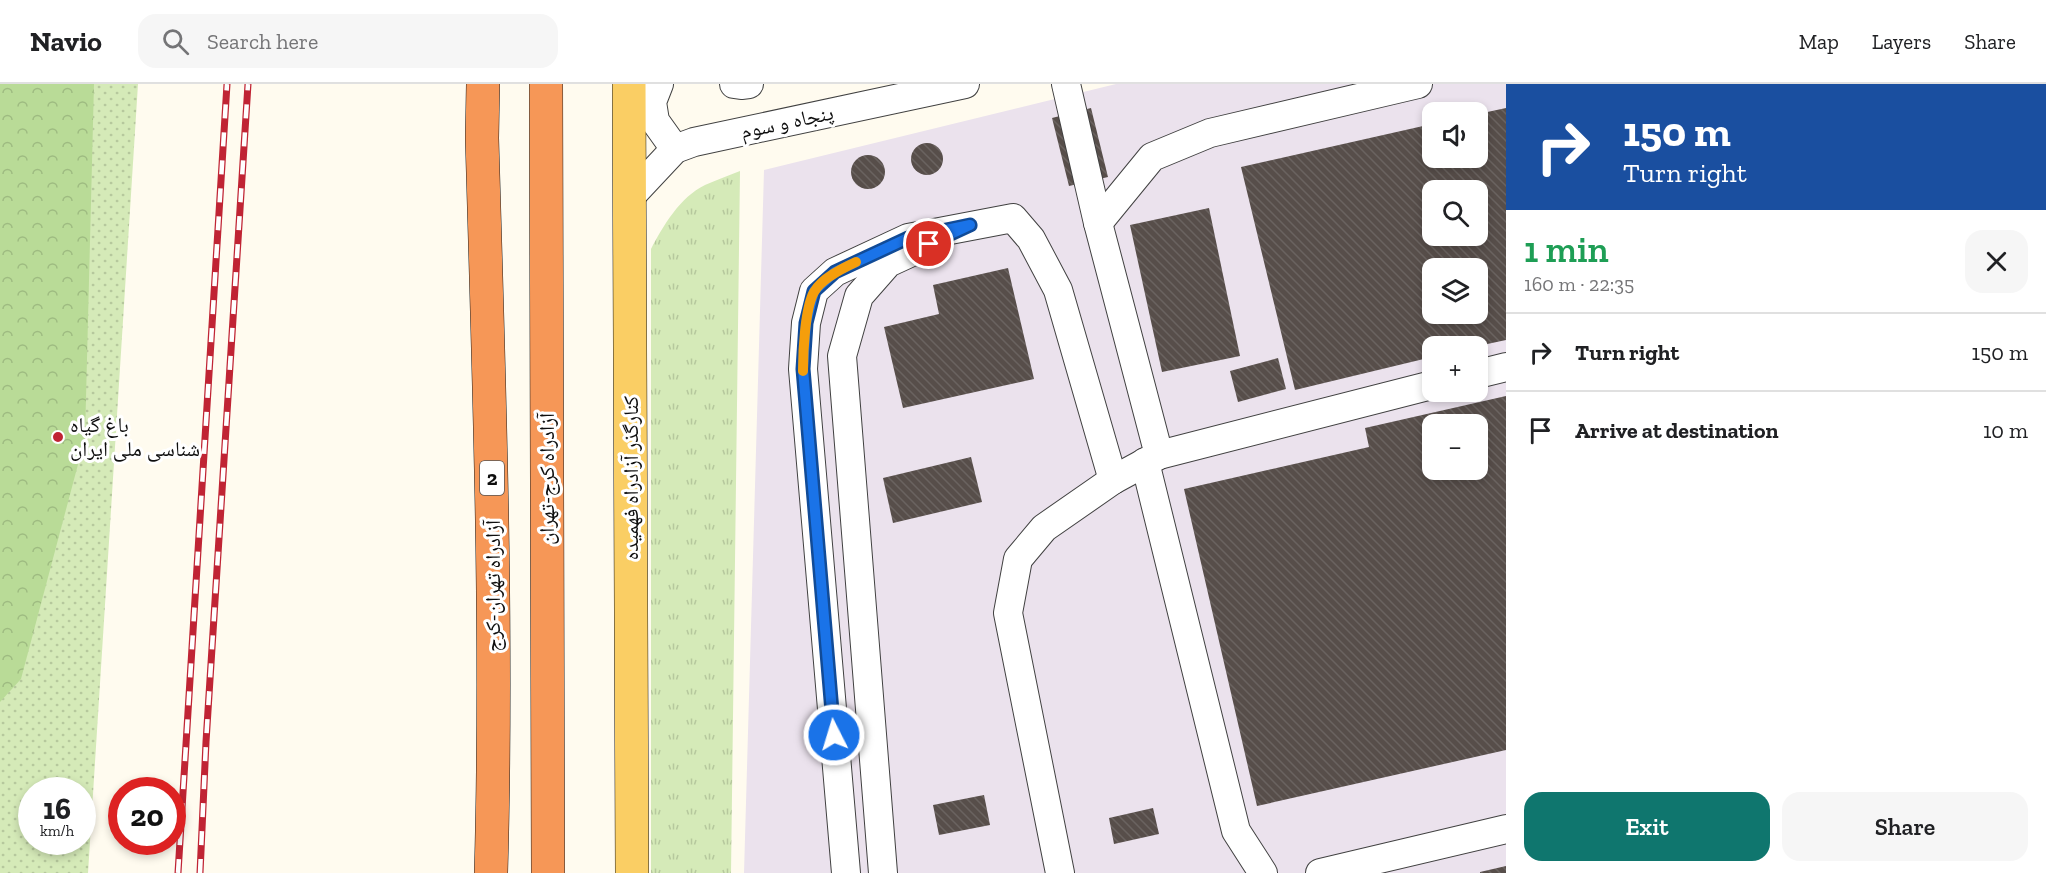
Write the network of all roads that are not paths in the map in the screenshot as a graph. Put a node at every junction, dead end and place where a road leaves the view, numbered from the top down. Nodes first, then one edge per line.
1 (483, 84) edge
2 (546, 84) edge
3 (629, 84) edge
4 (659, 84) edge
5 (734, 84) edge
6 (749, 84) edge
7 (965, 84) edge
8 (1066, 84) edge
9 (1418, 84) edge
10 (675, 149) junction
11 (630, 197) junction
12 (1098, 223) junction
13 (970, 225) junction
14 (1506, 367) edge
15 (1488, 372) edge
16 (1422, 388) edge
17 (1152, 458) junction
18 (1113, 480) junction
19 (1506, 829) edge
20 (491, 873) edge
21 (548, 873) edge
22 (632, 873) edge
23 (846, 873) edge
24 (883, 873) edge
25 (1060, 873) edge
26 (1263, 873) edge
27 (1320, 873) edge

1 - 20 highway, آزادراه تهران-کرج / 2
2 - 21 highway, آزادراه کرج-تهران
3 - 11 main road, کنارگذر آزادراه فهمیده
4 - 10 street
5 - 6 street
7 - 10 street, پنجاه و سوم
8 - 12 street
9 - 12 street
10 - 11 street, پنجاه و سوم
11 - 22 main road, کنارگذر آزادراه فهمیده
12 - 17 street
13 - 18 street
13 - 23 street
13 - 24 street
14 - 15 street
16 - 17 street
17 - 18 street
17 - 26 street
18 - 25 street
19 - 27 street

